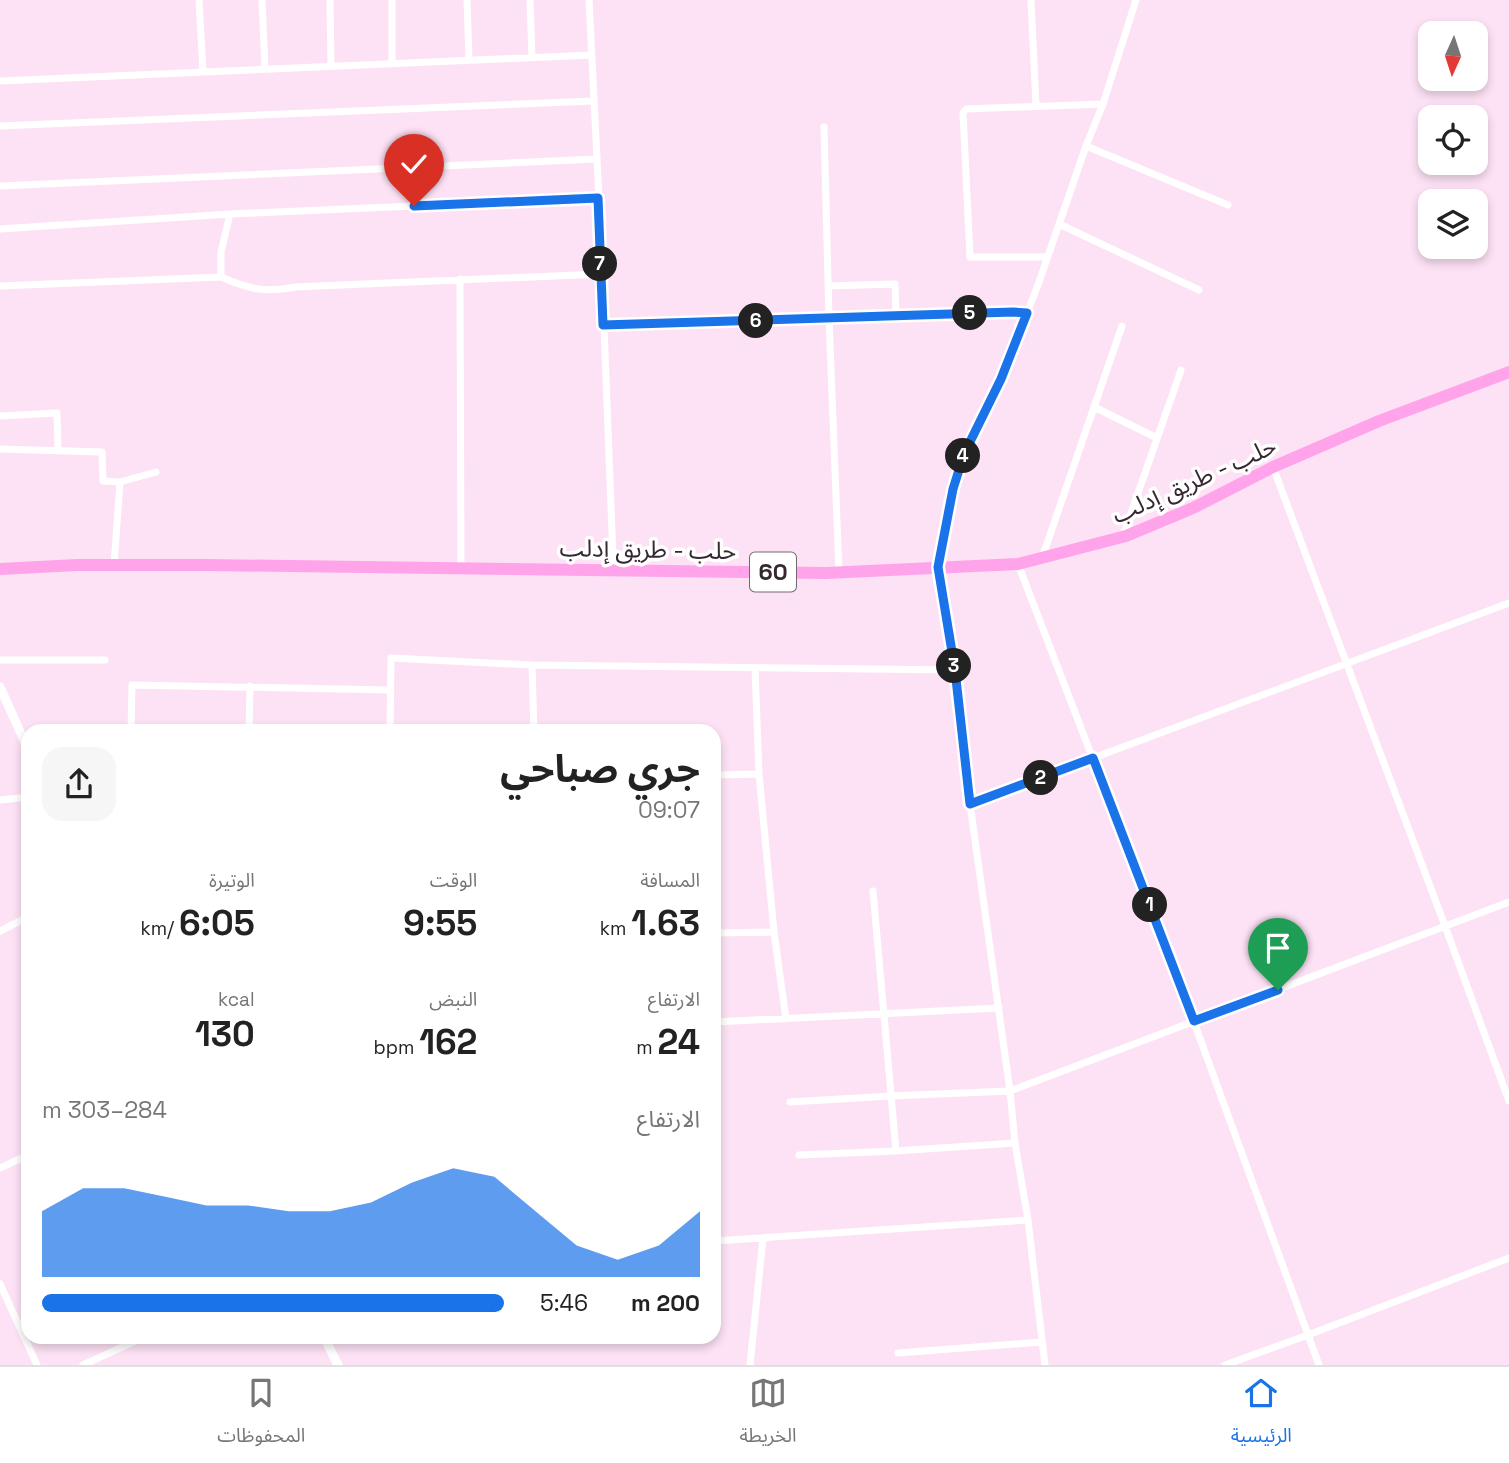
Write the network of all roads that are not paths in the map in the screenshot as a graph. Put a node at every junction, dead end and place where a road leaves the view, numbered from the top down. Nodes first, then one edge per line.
1 (200, 0) edge
2 (262, 0) edge
3 (330, 0) edge
4 (391, 0) edge
5 (467, 0) edge
6 (530, 0) edge
7 (589, 0) edge
8 (1031, 0) edge
9 (1136, 0) edge
10 (591, 55) junction
11 (532, 58) junction
12 (469, 60) junction
13 (392, 64) junction
14 (331, 66) junction
15 (265, 69) junction
16 (203, 72) junction
17 (0, 81) edge
18 (593, 101) junction
19 (1103, 104) junction
20 (1036, 106) junction
21 (0, 126) edge
22 (824, 127) dead end
23 (1086, 146) junction
24 (596, 159) junction
25 (0, 186) edge
26 (598, 198) junction
27 (1228, 205) dead end
28 (230, 214) junction
29 (1059, 224) junction
30 (0, 229) edge
31 (1047, 257) junction
32 (601, 274) junction
33 (221, 277) junction
34 (460, 279) junction
35 (0, 286) edge
36 (828, 286) junction
37 (1199, 290) dead end
38 (1027, 313) junction
39 (896, 316) junction
40 (829, 318) junction
41 (603, 325) junction
42 (1122, 326) dead end
43 (1181, 370) dead end
44 (1509, 372) edge
45 (1094, 407) junction
46 (0, 416) edge
47 (1157, 439) junction
48 (0, 449) edge
49 (58, 450) junction
50 (1273, 467) junction
51 (156, 472) dead end
52 (120, 482) junction
53 (1122, 537) junction
54 (1042, 558) junction
55 (1018, 564) junction
56 (114, 565) junction
57 (938, 567) junction
58 (461, 568) junction
59 (0, 569) edge
60 (615, 569) junction
61 (839, 572) junction
62 (1509, 603) edge
63 (0, 660) edge
64 (106, 660) dead end
65 (1346, 664) junction
66 (532, 665) junction
67 (755, 668) junction
68 (955, 670) junction
69 (250, 686) junction
70 (0, 687) edge
71 (391, 690) junction
72 (131, 724) edge
73 (249, 724) edge
74 (390, 724) edge
75 (534, 724) edge
76 (21, 734) edge
77 (1093, 758) junction
78 (759, 774) junction
79 (721, 775) edge
80 (21, 798) edge
81 (0, 800) edge
82 (970, 804) junction
83 (873, 891) dead end
84 (1509, 902) edge
85 (21, 920) edge
86 (1445, 926) junction
87 (0, 931) edge
88 (774, 932) junction
89 (721, 933) edge
90 (999, 1008) junction
91 (883, 1014) junction
92 (786, 1018) junction
93 (1194, 1021) junction
94 (721, 1022) edge
95 (1010, 1091) junction
96 (890, 1096) junction
97 (1509, 1101) edge
98 (790, 1102) dead end
99 (1015, 1143) junction
100 (895, 1151) junction
101 (799, 1155) dead end
102 (21, 1158) edge
103 (0, 1168) edge
104 (1028, 1220) junction
105 (762, 1238) junction
106 (721, 1241) edge
107 (1509, 1258) edge
108 (0, 1284) edge
109 (21, 1330) edge
110 (1308, 1335) junction
111 (1042, 1342) junction
112 (27, 1344) edge
113 (129, 1344) edge
114 (328, 1344) edge
115 (898, 1353) dead end
116 (37, 1365) edge
117 (83, 1365) edge
118 (338, 1365) edge
119 (750, 1365) edge
120 (1045, 1365) edge
121 (1224, 1365) edge
122 (1320, 1365) edge

1 - 16 street
2 - 15 street
3 - 14 street
4 - 13 street
5 - 12 street
6 - 11 street
7 - 10 street
8 - 20 street
9 - 19 street
10 - 11 street
10 - 18 street
11 - 12 street
12 - 13 street
13 - 14 street
14 - 15 street
15 - 16 street
16 - 17 street
18 - 21 street
18 - 24 street
19 - 20 street
19 - 23 street
20 - 31 street
22 - 36 street
23 - 27 street
23 - 29 street
24 - 25 street
24 - 26 street
26 - 28 street
26 - 32 street
28 - 30 street
28 - 33 street
29 - 31 street
29 - 37 street
31 - 38 street
32 - 34 street
32 - 41 street
33 - 34 street
33 - 35 street
34 - 58 street
36 - 39 street
36 - 40 street
38 - 39 street
38 - 57 street
39 - 40 street
40 - 41 street
40 - 61 street
41 - 60 street
42 - 45 street
43 - 47 street
44 - 50 highway, حلب - طريق إدلب / 60
45 - 47 street
45 - 54 street
46 - 49 street
47 - 53 street
48 - 49 street
49 - 52 street
50 - 53 highway, حلب - طريق إدلب / 60
50 - 65 street
51 - 52 street
52 - 56 street
53 - 54 highway, حلب - طريق إدلب / 60
54 - 55 highway, حلب - طريق إدلب / 60
55 - 57 highway, حلب - طريق إدلب / 60
55 - 77 street
56 - 58 highway, حلب - طريق إدلب / 60
56 - 59 highway, حلب - طريق إدلب / 60
57 - 61 highway, حلب - طريق إدلب / 60
57 - 68 street
58 - 60 highway, حلب - طريق إدلب / 60
60 - 61 highway, حلب - طريق إدلب / 60
62 - 65 street
63 - 64 street
65 - 77 street
65 - 86 street
66 - 67 street
66 - 71 street
66 - 75 street
67 - 68 street
67 - 78 street
68 - 82 street
69 - 71 street
69 - 72 street
69 - 73 street
70 - 76 street
71 - 74 street
77 - 82 street
77 - 93 street
78 - 79 street
78 - 88 street
80 - 81 street
82 - 90 street
83 - 91 street
84 - 86 street
85 - 87 street
86 - 93 street
86 - 97 street
88 - 89 street
88 - 92 street
90 - 91 street
90 - 95 street
91 - 92 street
91 - 96 street
92 - 94 street
93 - 95 street
93 - 110 street
95 - 96 street
95 - 99 street
96 - 98 street
96 - 100 street
99 - 100 street
99 - 104 street
100 - 101 street
102 - 103 street
104 - 105 street
104 - 111 street
105 - 106 street
105 - 119 street
107 - 110 street
108 - 109 street
110 - 121 street
110 - 122 street
111 - 115 street
111 - 120 street
112 - 116 street
113 - 117 street
114 - 118 street

